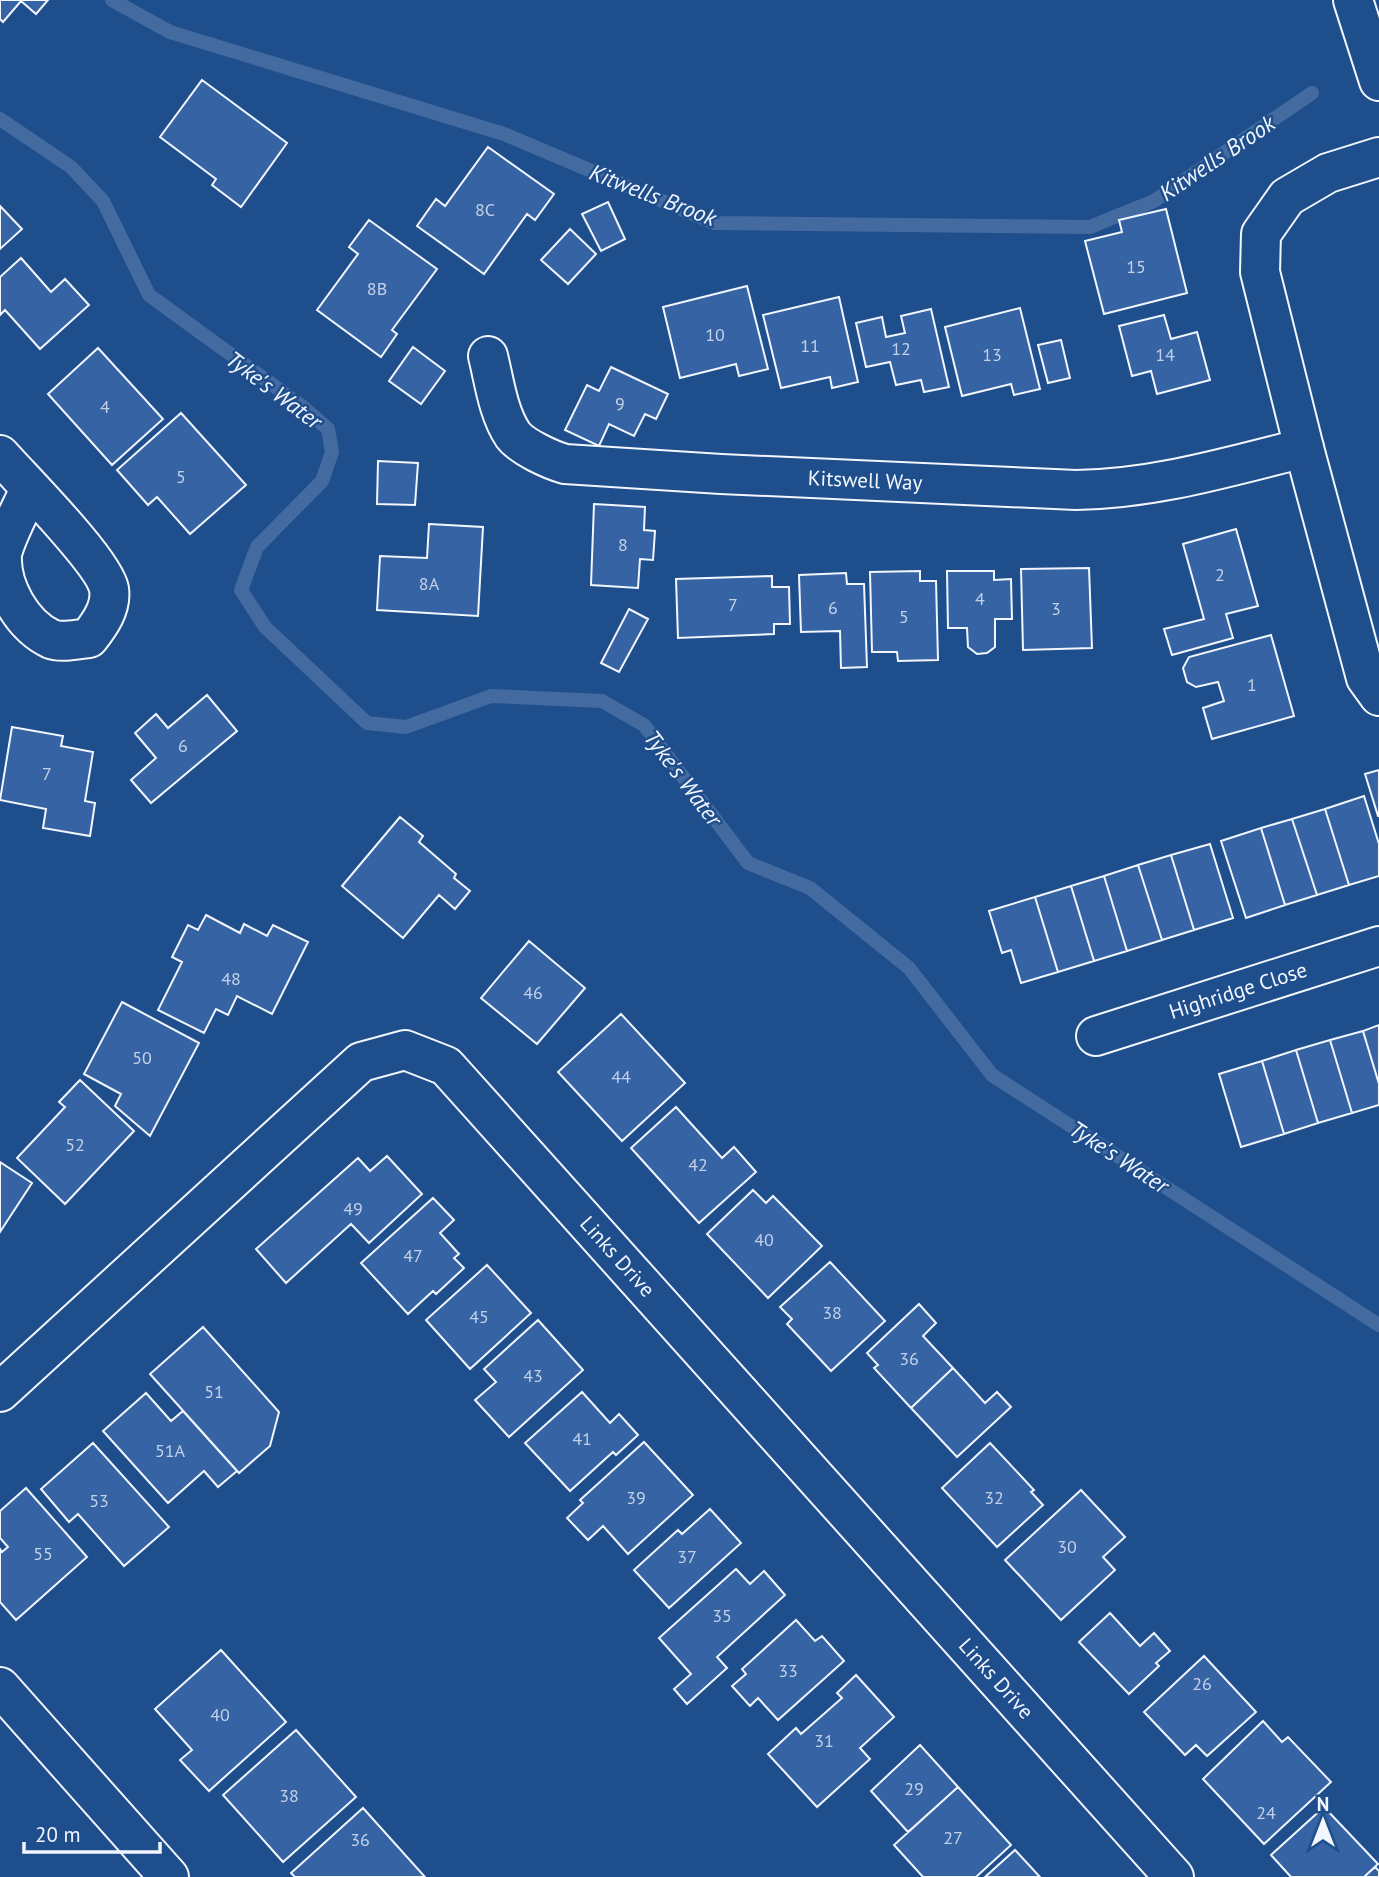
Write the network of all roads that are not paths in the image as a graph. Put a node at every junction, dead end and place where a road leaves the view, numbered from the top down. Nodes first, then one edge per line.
1 (1353, 0) edge
2 (1379, 81) edge
3 (1379, 157) edge
4 (488, 356) dead end
5 (1304, 448) junction
6 (0, 455) edge
7 (30, 489) dead end
8 (1379, 696) edge
9 (1379, 946) edge
10 (1096, 1036) dead end
11 (0, 1392) edge
12 (0, 1687) edge
13 (169, 1877) edge
14 (1174, 1877) edge

1 - 2 street
3 - 5 street
4 - 5 street, Kitswell Way
5 - 8 street
6 - 7 street
9 - 10 street, Highridge Close
11 - 14 street, Links Drive
12 - 13 street

